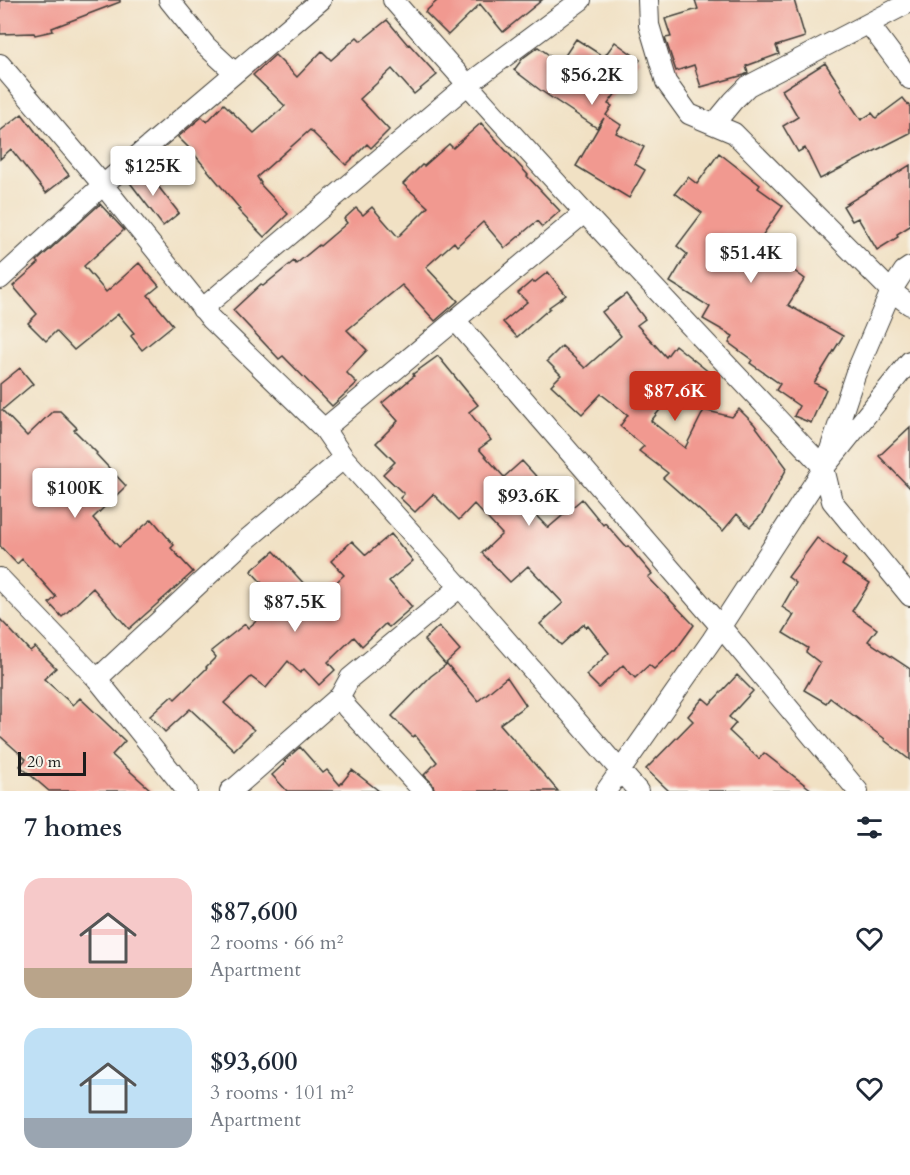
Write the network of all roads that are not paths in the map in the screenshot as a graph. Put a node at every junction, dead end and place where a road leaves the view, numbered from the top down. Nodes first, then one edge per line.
1 (169, 0) edge
2 (321, 0) edge
3 (393, 0) edge
4 (581, 0) edge
5 (648, 0) edge
6 (910, 2) edge
7 (868, 24) junction
8 (0, 64) edge
9 (235, 73) junction
10 (910, 79) edge
11 (467, 85) junction
12 (714, 124) junction
13 (103, 185) junction
14 (584, 213) junction
15 (910, 267) edge
16 (0, 279) edge
17 (891, 291) junction
18 (910, 306) edge
19 (202, 309) junction
20 (455, 320) junction
21 (910, 361) edge
22 (324, 429) junction
23 (344, 459) junction
24 (824, 468) junction
25 (0, 578) edge
26 (460, 587) junction
27 (910, 596) edge
28 (721, 627) junction
29 (97, 679) junction
30 (340, 696) junction
31 (621, 771) junction
32 (187, 791) edge
33 (230, 791) edge
34 (423, 791) edge
35 (606, 791) edge
36 (638, 791) edge
37 (858, 791) edge

1 - 9 street
2 - 9 street
3 - 11 street
4 - 11 street
5 - 12 street
6 - 7 street
7 - 10 street
7 - 12 street
8 - 13 street
9 - 13 street
11 - 14 street
11 - 19 street
12 - 17 street
13 - 16 street
13 - 19 street
14 - 20 street
14 - 24 street
15 - 17 street
17 - 18 street
17 - 24 street
19 - 22 street
20 - 22 street
20 - 28 street
21 - 24 street
22 - 23 street
23 - 26 street
23 - 29 street
24 - 27 street
24 - 28 street
25 - 29 street
26 - 30 street
26 - 31 street
28 - 31 street
28 - 37 street
29 - 32 street
30 - 33 street
30 - 34 street
31 - 35 street
31 - 36 street

